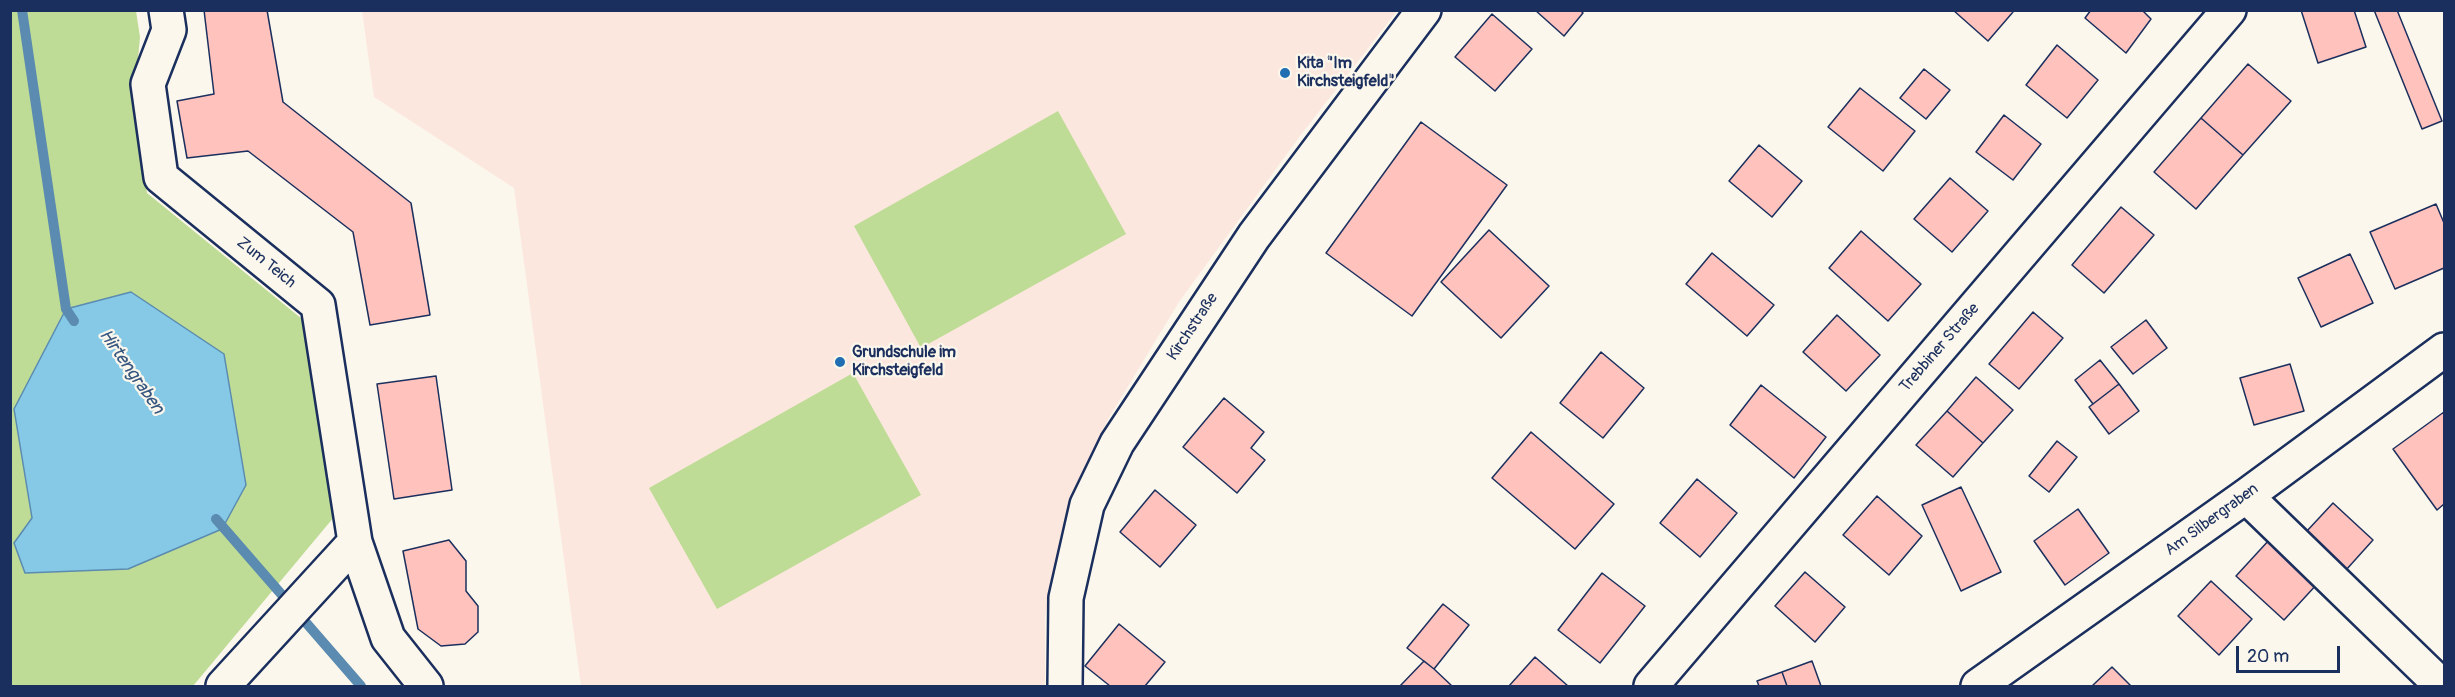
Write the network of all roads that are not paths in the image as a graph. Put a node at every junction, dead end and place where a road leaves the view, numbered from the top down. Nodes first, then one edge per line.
1 (166, 10) edge
2 (1424, 10) edge
3 (2229, 10) edge
4 (2445, 350) edge
5 (2246, 496) junction
6 (355, 542) junction
7 (223, 687) edge
8 (426, 687) edge
9 (1065, 687) edge
10 (1651, 687) edge
11 (1978, 687) edge
12 (2442, 687) edge

1 - 6 street, Zum Teich
2 - 9 street, Kirchstraße
3 - 10 street, Trebbiner Straße
4 - 5 street, Am Silbergraben
5 - 11 street, Am Silbergraben
5 - 12 street
6 - 7 street
6 - 8 street, Zum Teich

